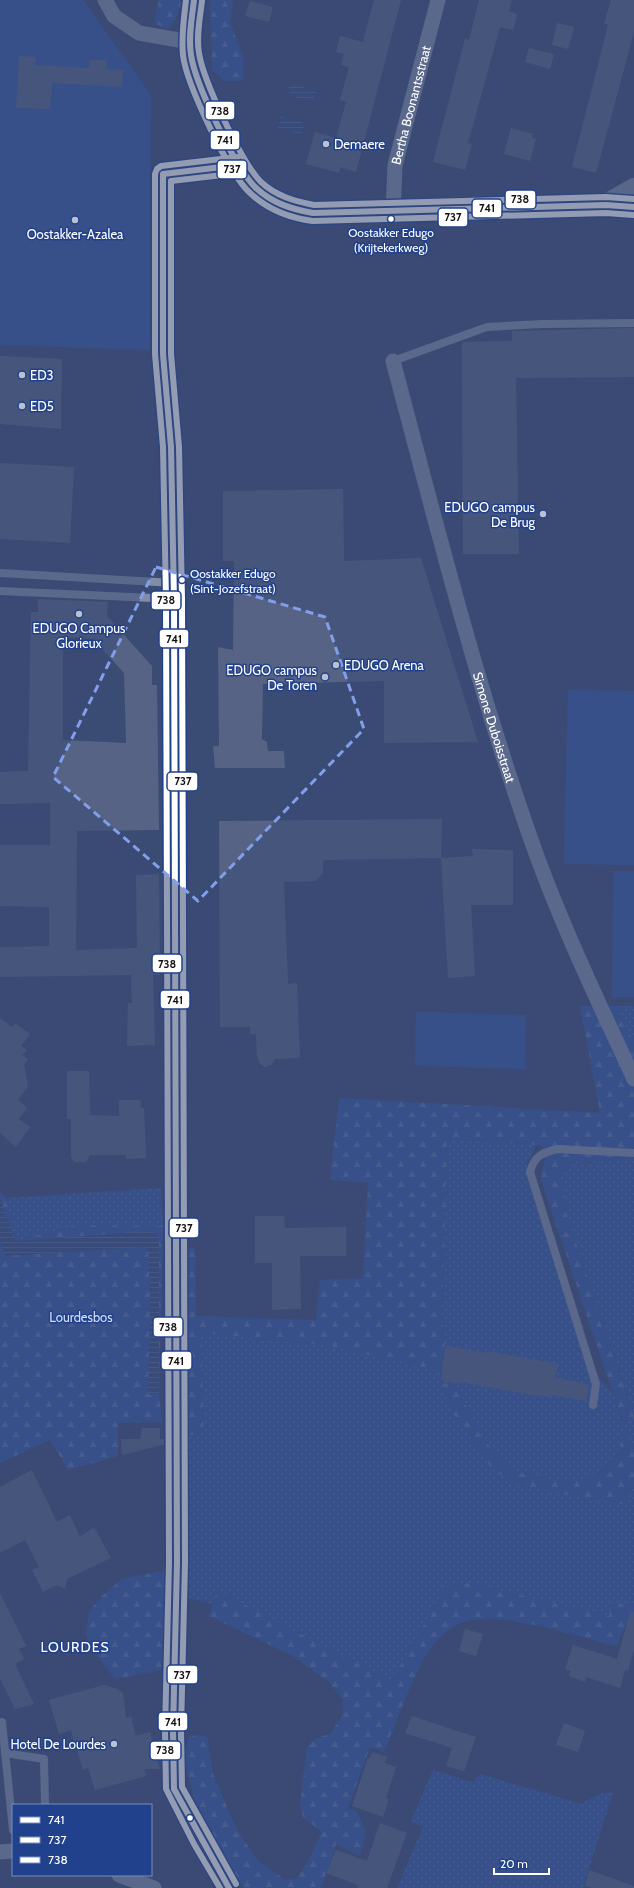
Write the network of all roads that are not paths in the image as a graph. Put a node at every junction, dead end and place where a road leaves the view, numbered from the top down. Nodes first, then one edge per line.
1 (105, 0) edge
2 (194, 0) edge
3 (438, 0) edge
4 (190, 42) junction
5 (239, 165) junction
6 (634, 189) edge
7 (606, 204) junction
8 (634, 207) edge
9 (393, 213) junction
10 (634, 323) edge
11 (393, 361) joint
12 (0, 573) edge
13 (174, 583) junction
14 (0, 591) edge
15 (174, 599) junction
16 (634, 1079) edge
17 (634, 1153) edge
18 (593, 1405) dead end
19 (2, 1722) dead end
20 (5, 1753) junction
21 (45, 1804) edge
22 (12, 1820) edge
23 (12, 1851) edge
24 (0, 1852) edge
25 (122, 1876) edge
26 (154, 1888) edge
27 (229, 1888) edge

1 - 4 street
2 - 4 street
3 - 9 street, Bertha Boonantsstraat
4 - 5 street
5 - 9 street
5 - 13 street
6 - 7 street
7 - 8 street
7 - 9 street
10 - 11 lane
11 - 16 street, Simone Duboisstraat
12 - 13 lane
13 - 15 street
14 - 15 lane
15 - 27 street
17 - 18 lane
19 - 20 lane
20 - 21 lane
20 - 22 lane
23 - 24 street
25 - 26 street

